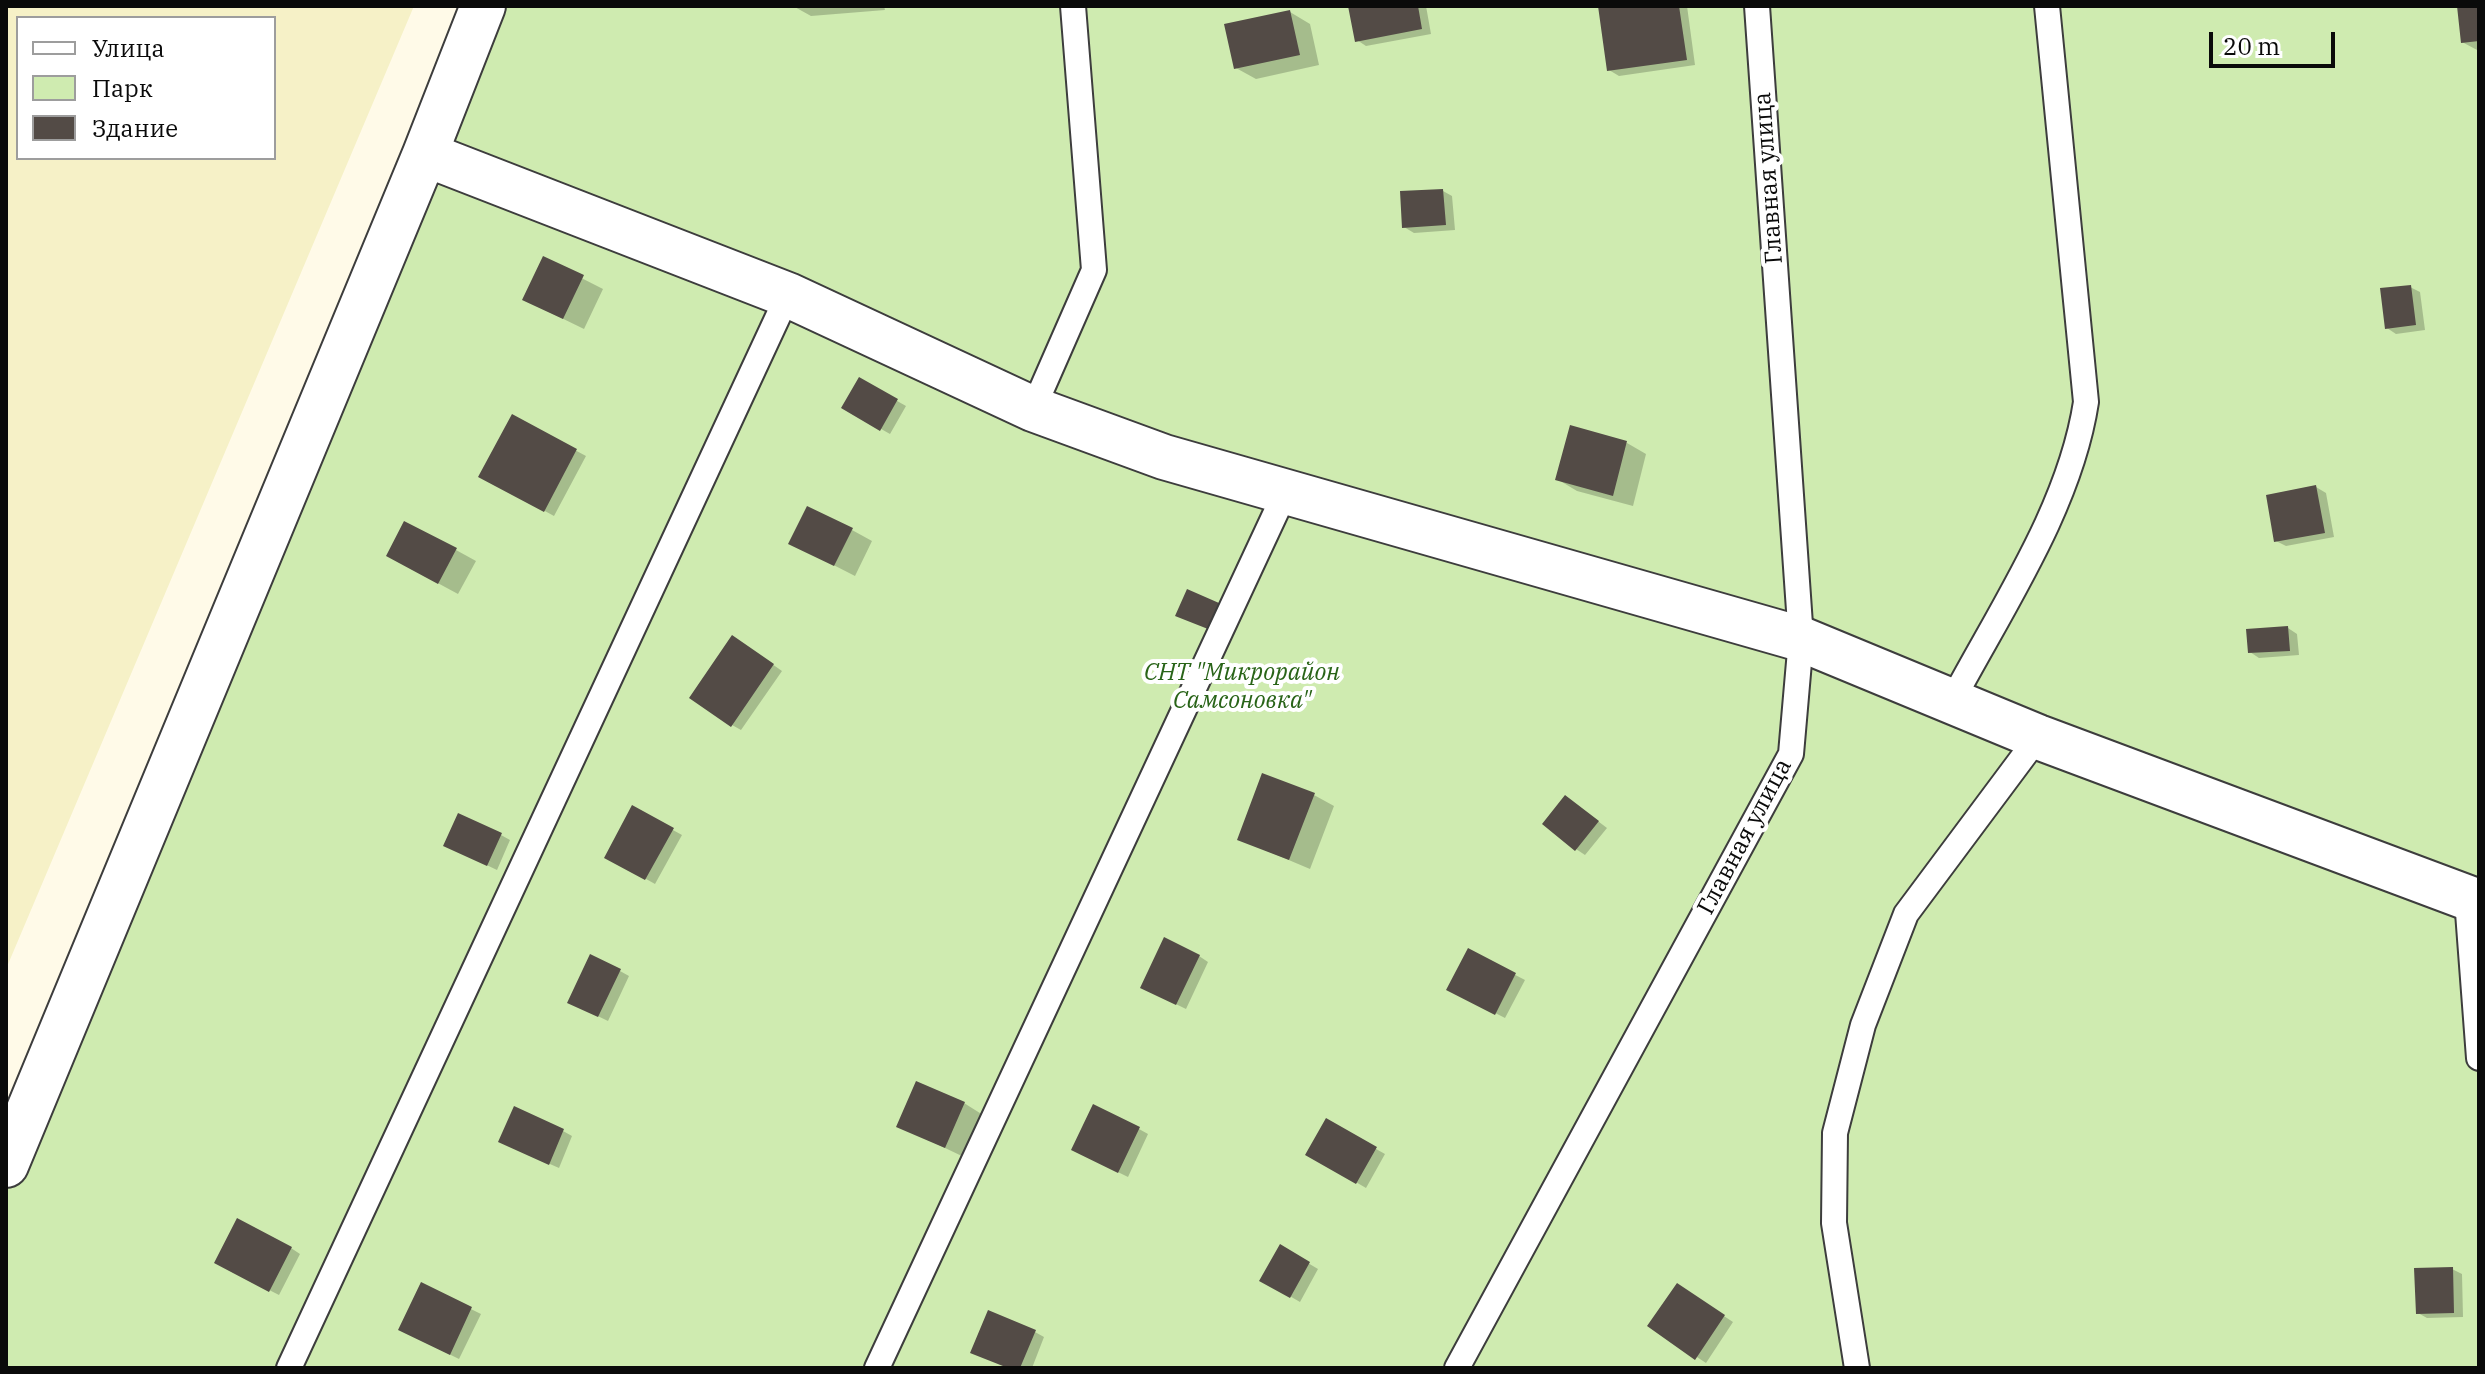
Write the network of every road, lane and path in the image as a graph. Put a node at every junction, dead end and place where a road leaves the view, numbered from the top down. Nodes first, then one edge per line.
1 (483, 6) edge
2 (1073, 6) edge
3 (1757, 6) edge
4 (2047, 6) edge
5 (425, 154) junction
6 (788, 295) junction
7 (1033, 409) junction
8 (1285, 493) junction
9 (1801, 639) junction
10 (1952, 701) junction
11 (2038, 737) junction
12 (2473, 900) edge
13 (2479, 1058) edge
14 (6, 1165) edge
15 (289, 1368) edge
16 (877, 1368) edge
17 (1457, 1368) edge
18 (1857, 1368) edge

1 - 5 street
2 - 7 lane
3 - 9 lane, Главная улица
4 - 10 lane
5 - 6 street
5 - 14 street
6 - 7 street
6 - 15 lane
7 - 8 street
8 - 9 street
8 - 16 lane
9 - 10 street
9 - 17 lane, Главная улица
10 - 11 street
11 - 12 street
11 - 18 lane
12 - 13 lane

